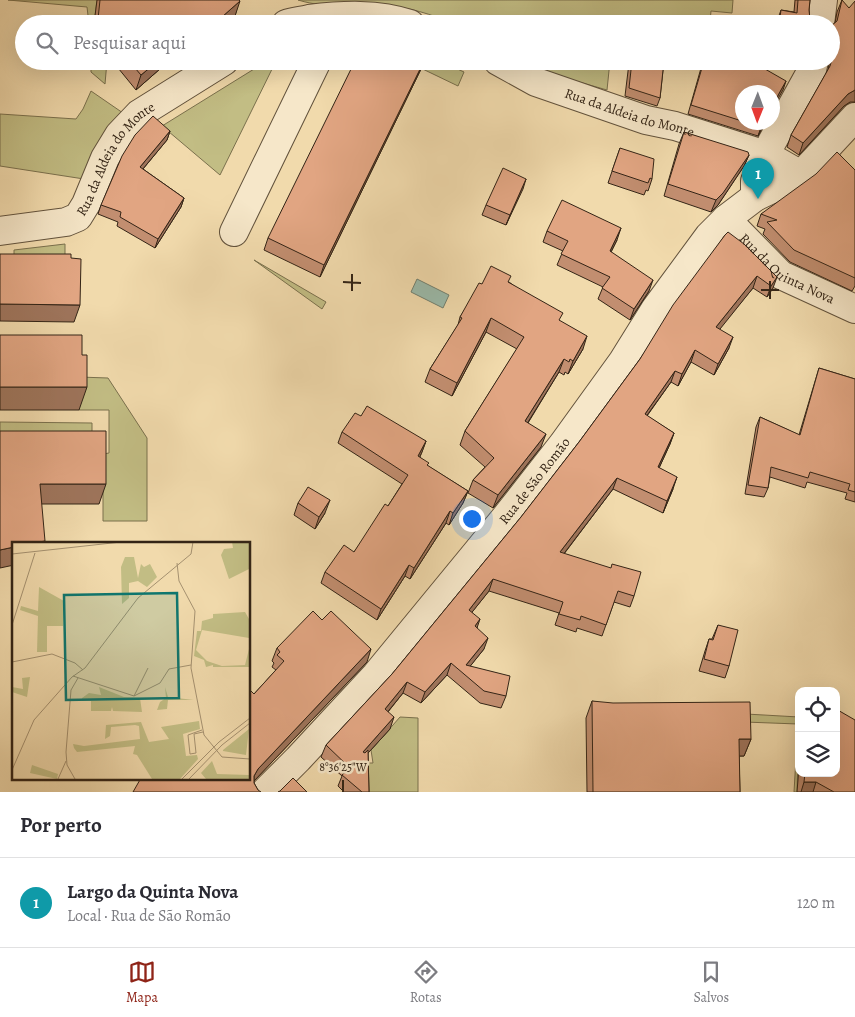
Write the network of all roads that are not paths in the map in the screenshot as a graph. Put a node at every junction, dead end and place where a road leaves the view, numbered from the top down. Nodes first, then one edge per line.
1 (823, 0) edge
2 (821, 15) edge
3 (210, 70) edge
4 (313, 70) edge
5 (514, 70) edge
6 (812, 70) edge
7 (855, 117) edge
8 (766, 154) junction
9 (801, 176) junction
10 (755, 197) junction
11 (726, 219) junction
12 (0, 231) edge
13 (234, 232) dead end
14 (855, 309) edge
15 (265, 792) edge

1 - 2 street
3 - 12 street, Rua da Aldeia do Monte
4 - 13 street
5 - 8 street, Rua da Aldeia do Monte
6 - 8 street
7 - 9 street, Rua de São Romão
8 - 9 street
8 - 10 street
9 - 10 street, Rua de São Romão
10 - 11 street, Rua de São Romão
11 - 14 street, Rua da Quinta Nova
11 - 15 street, Rua de São Romão

